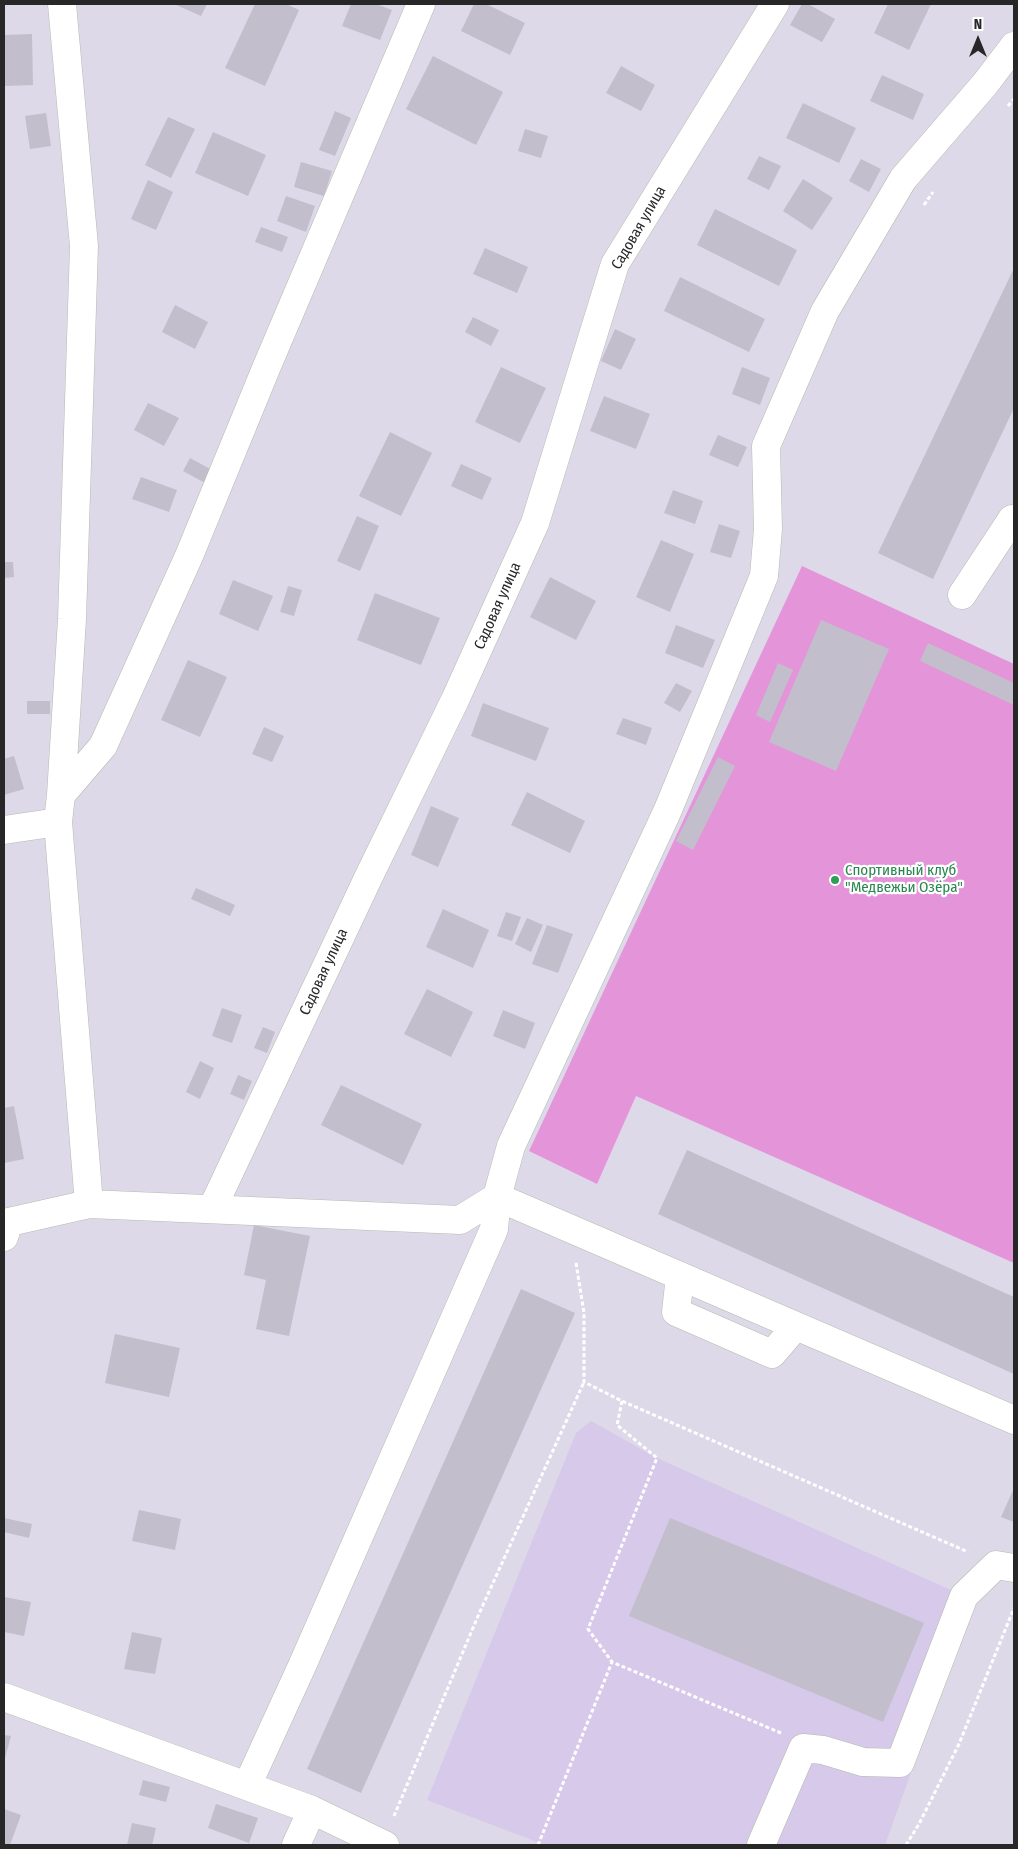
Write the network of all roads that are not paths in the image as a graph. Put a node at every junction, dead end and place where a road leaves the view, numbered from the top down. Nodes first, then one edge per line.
1 (62, 4) edge
2 (421, 4) edge
3 (775, 4) edge
4 (1014, 46) edge
5 (1013, 518) edge
6 (962, 595) dead end
7 (61, 795) junction
8 (58, 822) junction
9 (4, 830) edge
10 (498, 1197) junction
11 (89, 1204) junction
12 (212, 1209) junction
13 (5, 1226) edge
14 (1014, 1420) edge
15 (1005, 1566) edge
16 (4, 1697) edge
17 (247, 1786) junction
18 (312, 1810) junction
19 (296, 1845) edge
20 (383, 1845) edge
21 (761, 1845) edge

1 - 7 street
2 - 7 street
3 - 12 street, Садовая улица
4 - 10 street
5 - 6 street
7 - 8 street
8 - 9 street
8 - 11 street
10 - 12 street
10 - 14 street
10 - 17 street
11 - 12 street
11 - 13 street
15 - 21 street
16 - 17 street
17 - 18 street
18 - 19 street
18 - 20 street

